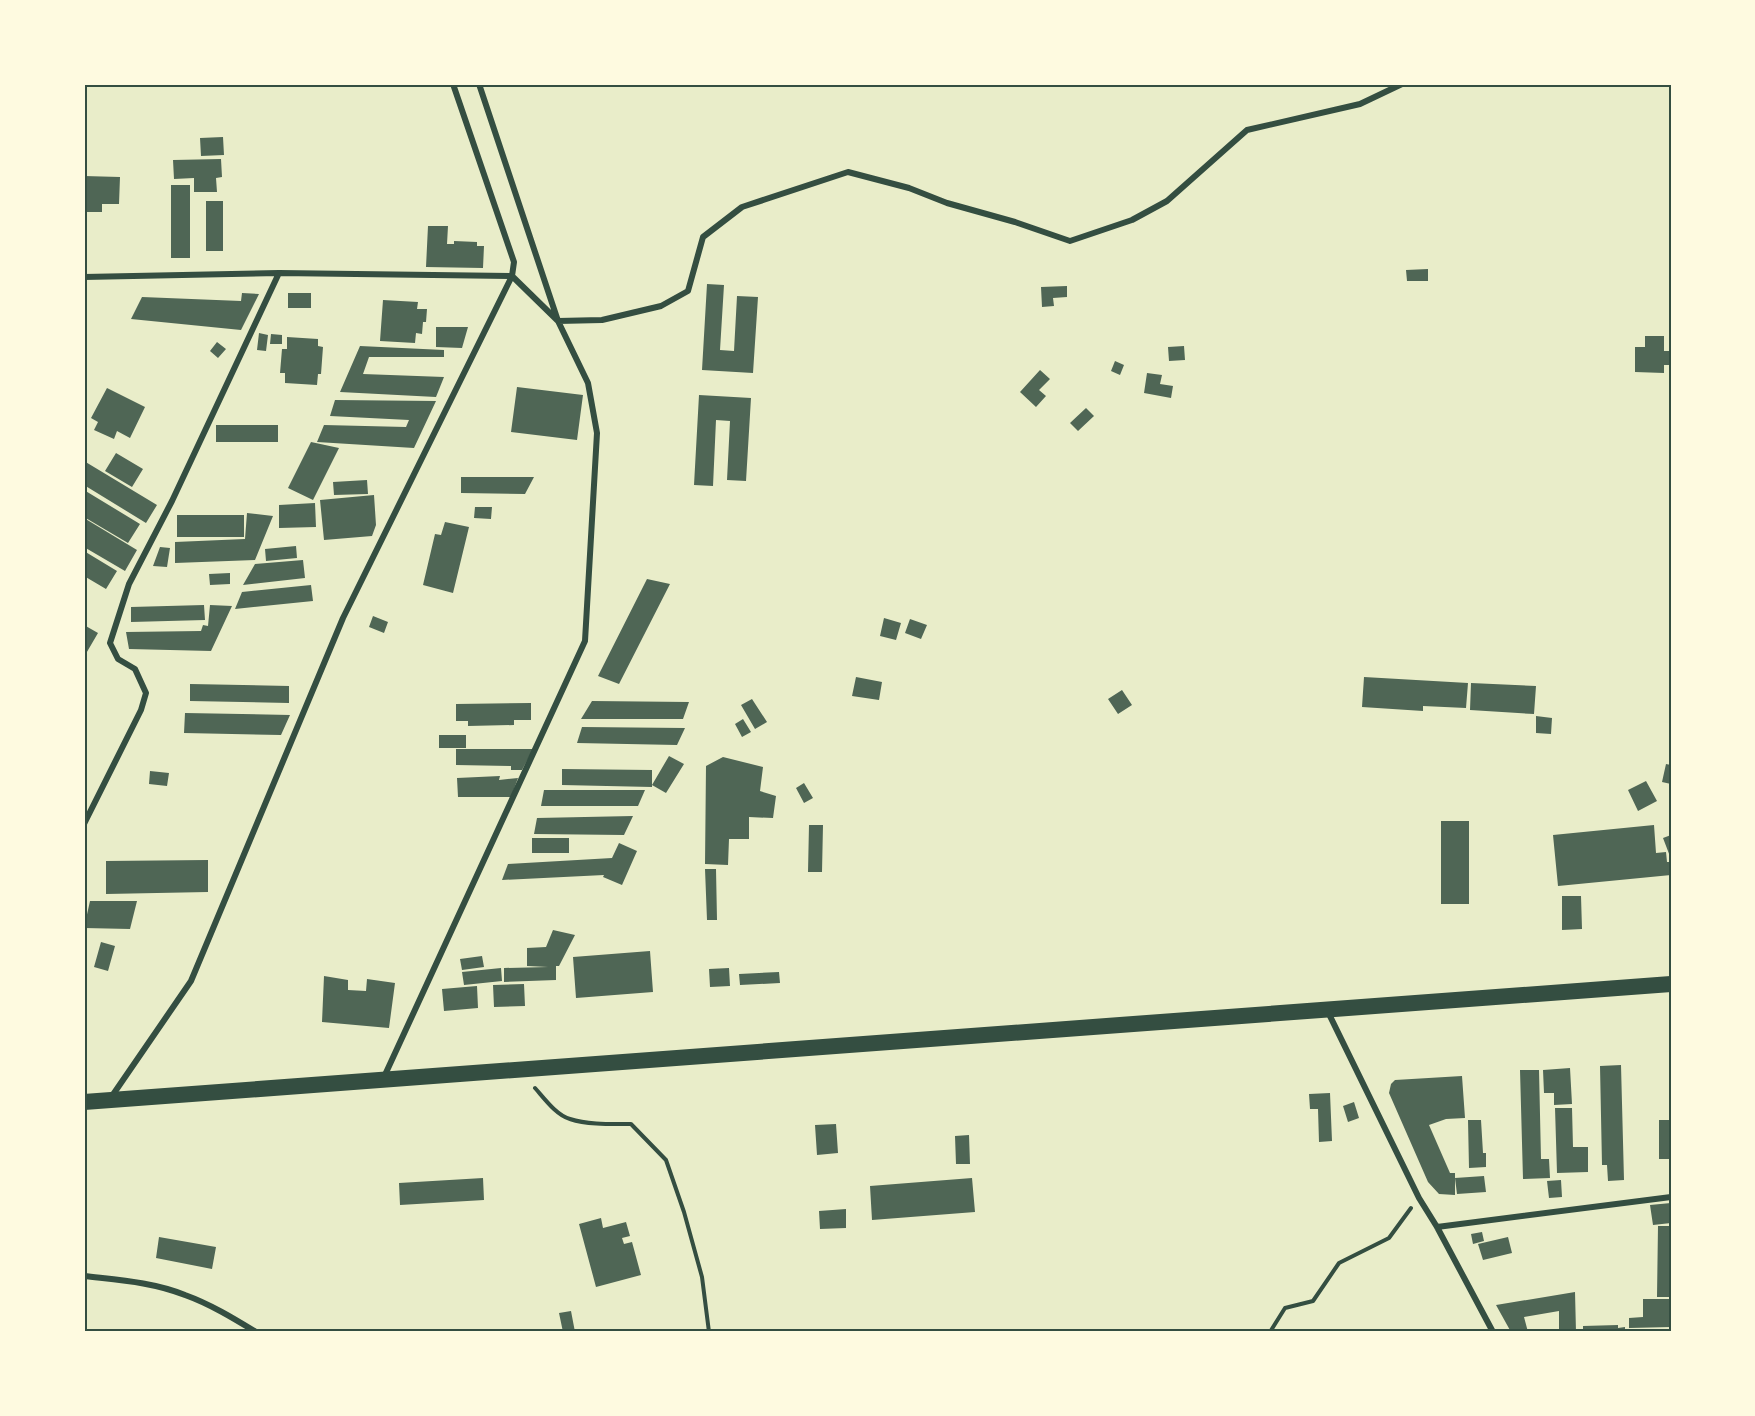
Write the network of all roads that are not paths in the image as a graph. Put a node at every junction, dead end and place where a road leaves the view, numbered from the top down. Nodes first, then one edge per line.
1 (453, 84) edge
2 (479, 84) edge
3 (1402, 84) edge
4 (279, 273) junction
5 (512, 276) junction
6 (84, 278) edge
7 (558, 321) junction
8 (84, 824) edge
9 (1671, 984) edge
10 (1327, 1009) junction
11 (382, 1080) junction
12 (110, 1099) junction
13 (84, 1102) edge
14 (1671, 1197) edge
15 (1437, 1227) junction
16 (84, 1276) edge
17 (256, 1332) edge
18 (1493, 1332) edge

1 - 5 street
2 - 7 street
3 - 7 street
4 - 5 street
4 - 6 street
4 - 8 street
5 - 7 street
5 - 12 street
7 - 11 street
9 - 10 highway
10 - 11 highway
10 - 15 street
11 - 12 highway
12 - 13 highway
14 - 15 street
15 - 18 street
16 - 17 street

